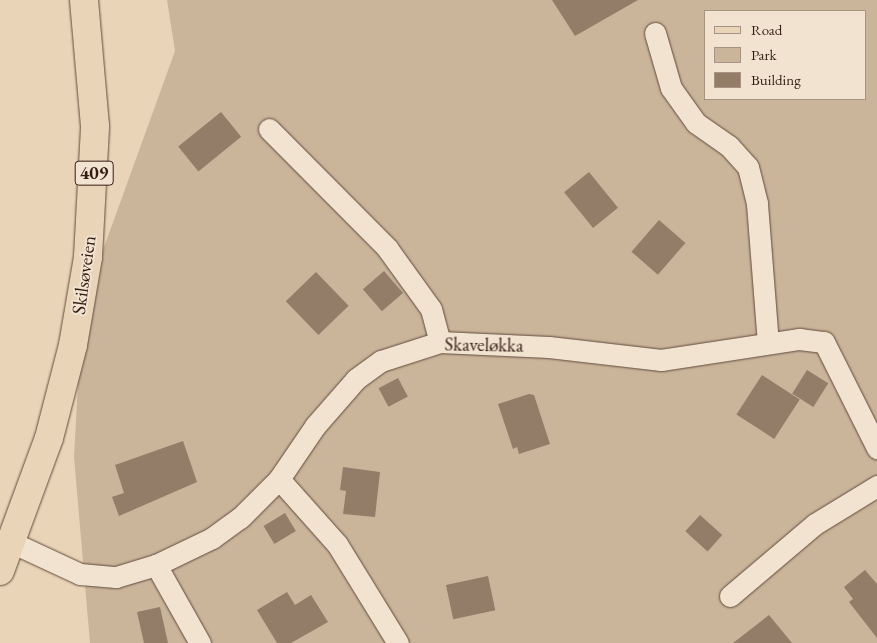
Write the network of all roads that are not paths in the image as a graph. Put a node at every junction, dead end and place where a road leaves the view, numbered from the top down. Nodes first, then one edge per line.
1 (84, 0) edge
2 (655, 34) dead end
3 (269, 128) dead end
4 (440, 342) junction
5 (768, 343) junction
6 (877, 448) edge
7 (279, 479) junction
8 (877, 486) edge
9 (11, 542) junction
10 (156, 565) junction
11 (0, 571) edge
12 (730, 596) dead end
13 (200, 643) edge
14 (398, 643) edge

1 - 9 main road, Skilsøveien / 409
2 - 5 street
3 - 4 street
4 - 5 street, Skaveløkka
4 - 7 street, Skaveløkka
5 - 6 street, Skaveløkka
7 - 10 street, Skaveløkka
7 - 14 street
8 - 12 street
9 - 10 street, Skaveløkka
9 - 11 main road, Skilsøveien / 409
10 - 13 street

